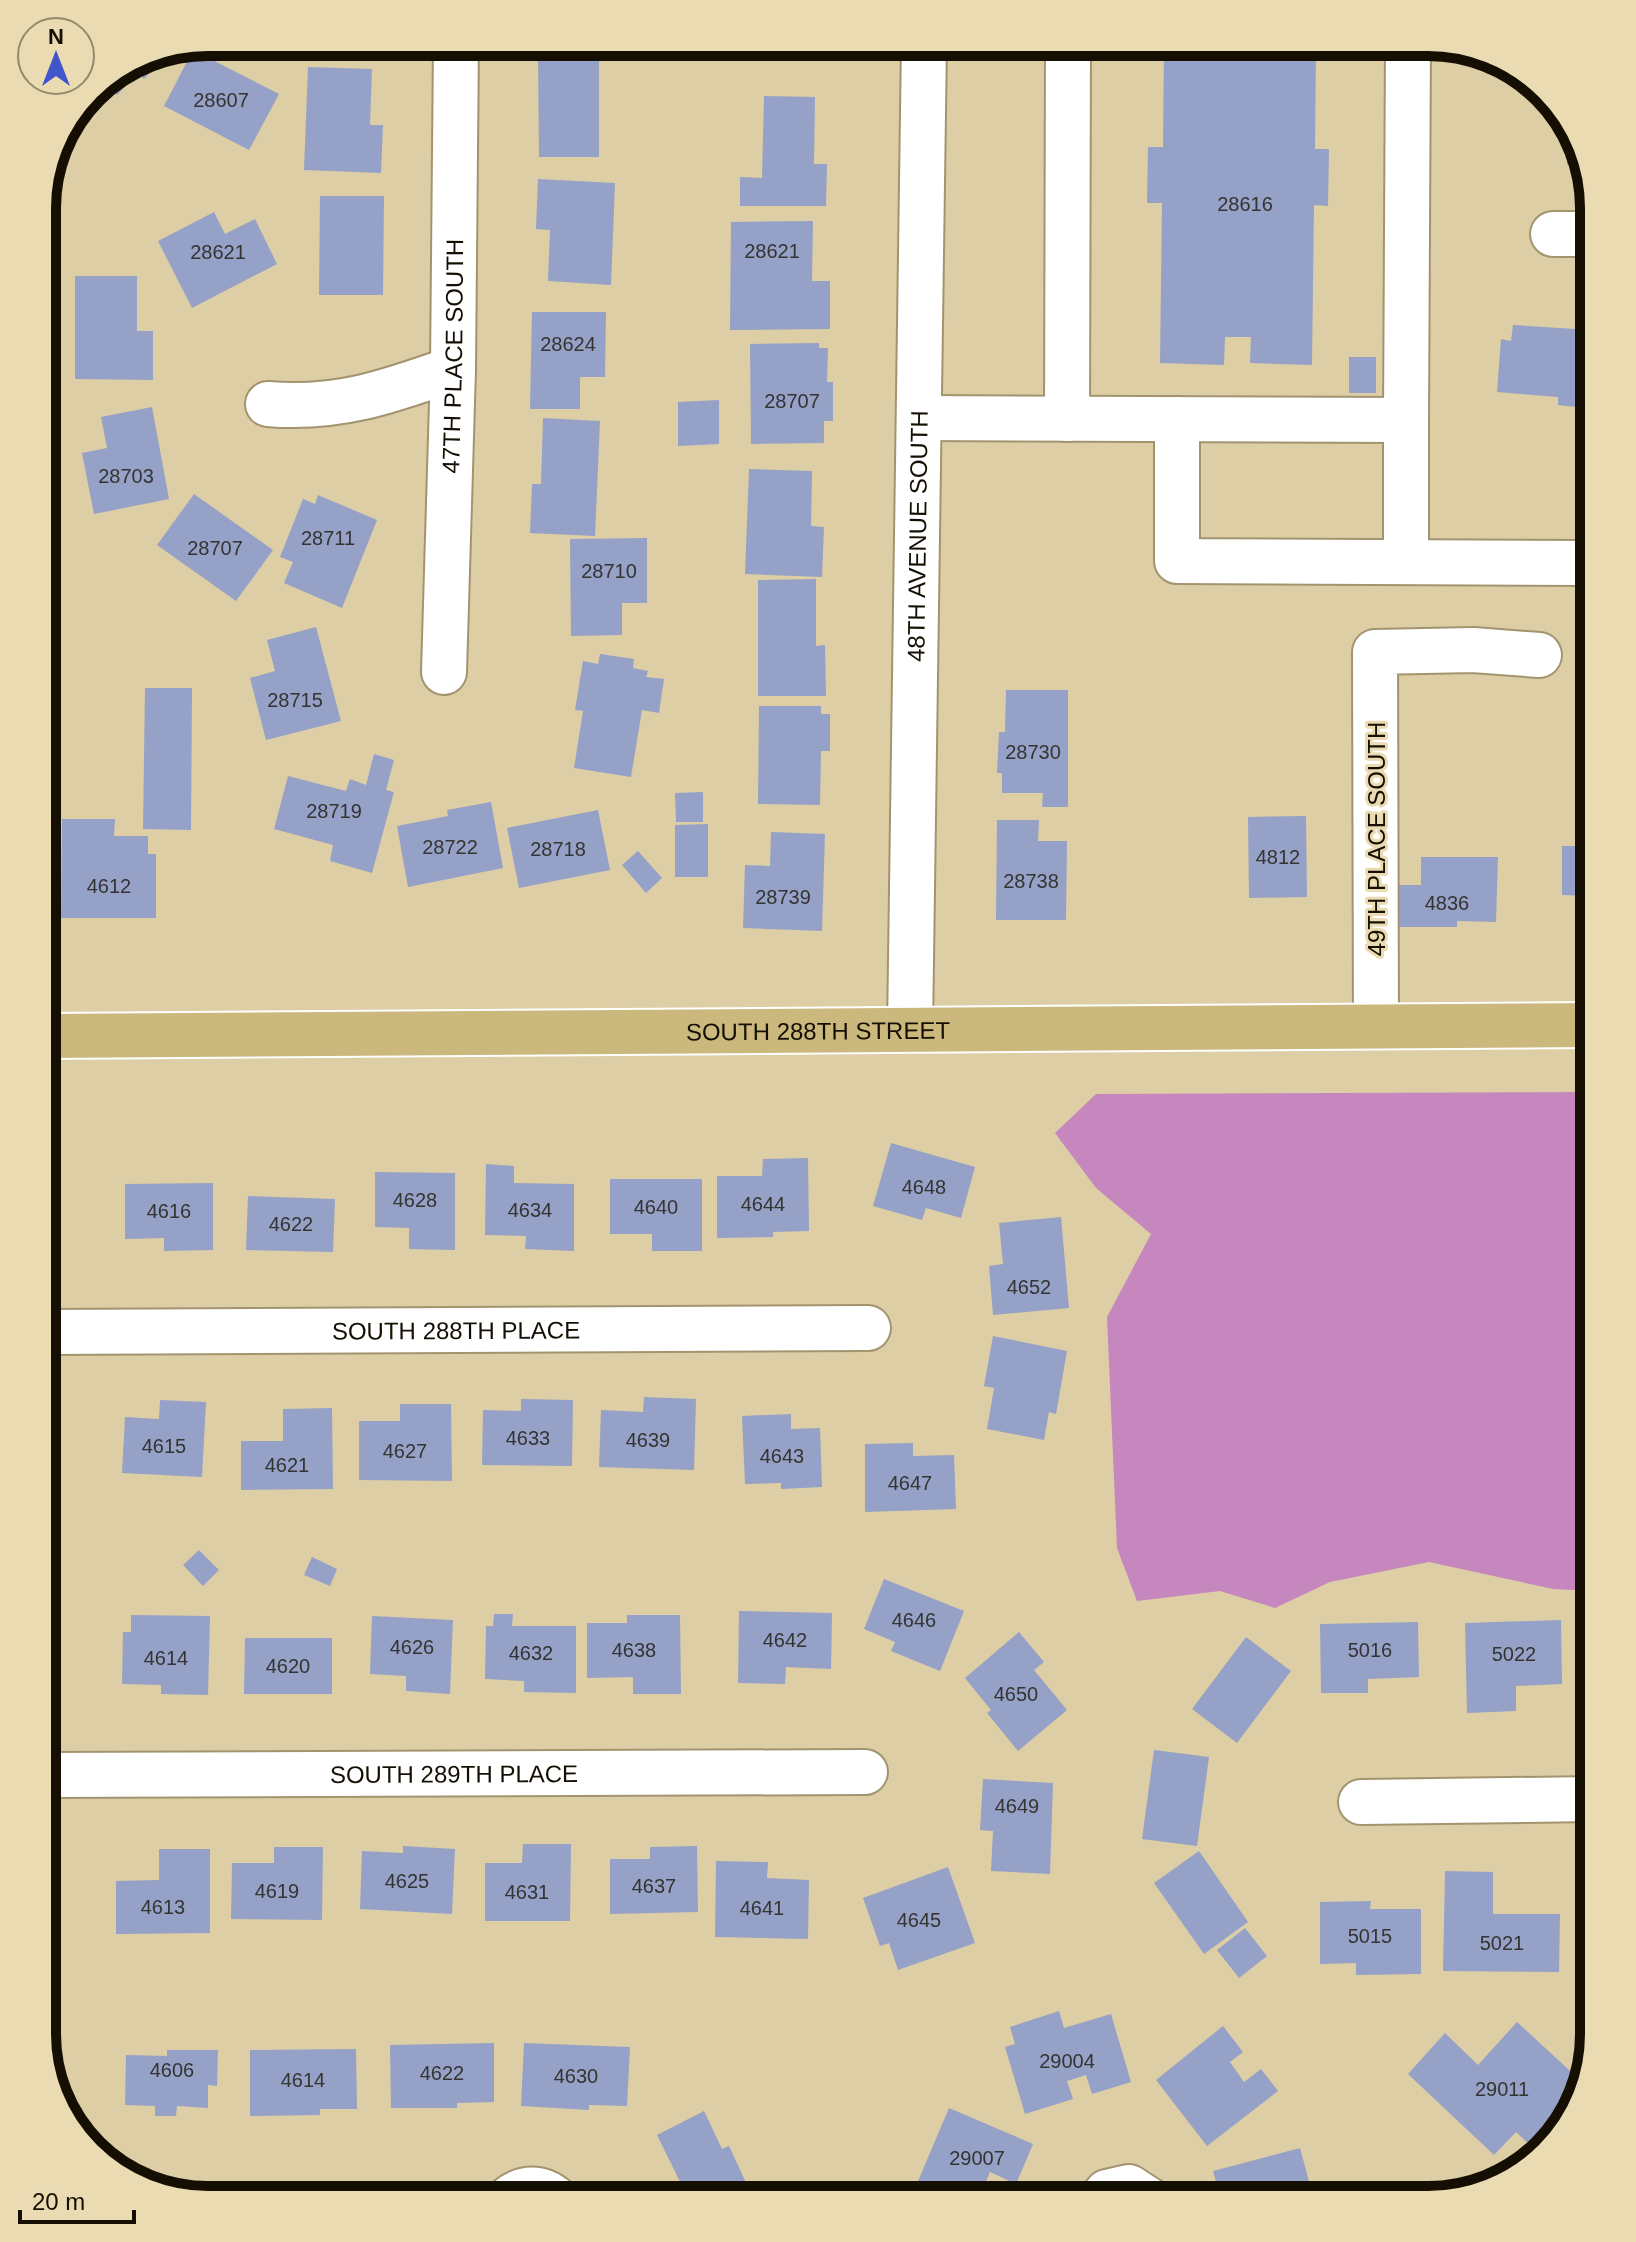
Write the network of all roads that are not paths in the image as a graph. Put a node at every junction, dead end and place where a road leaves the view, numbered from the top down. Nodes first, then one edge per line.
1 (456, 56) edge
2 (924, 56) edge
3 (1068, 56) edge
4 (1408, 56) edge
5 (453, 369) junction
6 (268, 404) dead end
7 (919, 418) junction
8 (1067, 419) junction
9 (1177, 419) junction
10 (1406, 420) junction
11 (1406, 562) junction
12 (1580, 563) edge
13 (1539, 655) dead end
14 (444, 672) dead end
15 (1580, 1025) edge
16 (1376, 1026) junction
17 (910, 1030) junction
18 (56, 1036) edge
19 (868, 1328) dead end
20 (56, 1332) edge
21 (865, 1772) dead end
22 (56, 1775) edge
23 (1580, 1799) edge
24 (1361, 1802) dead end

1 - 5 street, 47TH PLACE SOUTH
2 - 7 street, 48TH AVENUE SOUTH
3 - 8 street
4 - 10 street
5 - 6 street
5 - 14 street, 47TH PLACE SOUTH
7 - 8 street
7 - 17 street, 48TH AVENUE SOUTH
8 - 9 street
9 - 10 street
9 - 11 street
10 - 11 street
11 - 12 street
13 - 16 street, 49TH PLACE SOUTH
15 - 16 main road, SOUTH 288TH STREET
16 - 17 main road, SOUTH 288TH STREET
17 - 18 main road, SOUTH 288TH STREET
19 - 20 street, SOUTH 288TH PLACE
21 - 22 street, SOUTH 289TH PLACE
23 - 24 street

